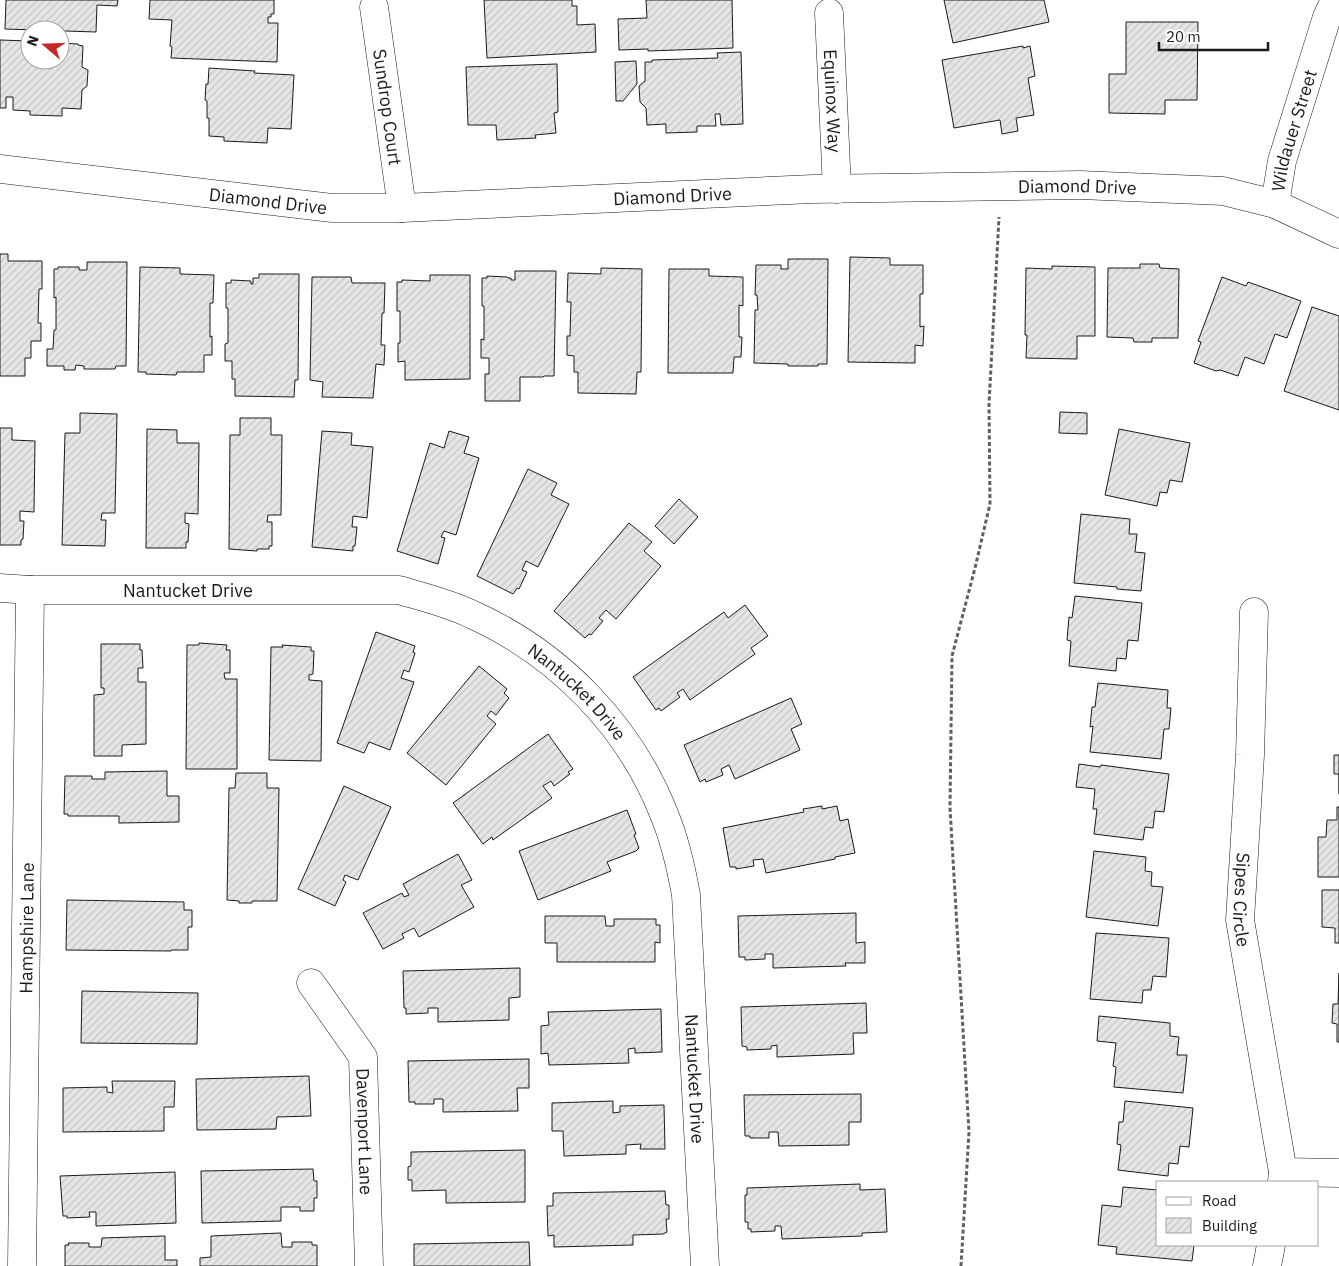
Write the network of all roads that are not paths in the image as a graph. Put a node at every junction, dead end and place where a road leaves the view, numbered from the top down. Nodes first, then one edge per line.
1 (1335, 0) edge
2 (374, 8) dead end
3 (829, 13) dead end
4 (0, 169) edge
5 (837, 189) junction
6 (1274, 204) junction
7 (402, 208) junction
8 (1339, 234) edge
9 (0, 588) edge
10 (30, 590) junction
11 (1254, 612) dead end
12 (311, 983) dead end
13 (1339, 1173) edge
14 (1282, 1177) edge
15 (1271, 1246) edge
16 (22, 1266) edge
17 (368, 1266) edge
18 (705, 1266) edge
19 (1267, 1266) edge

1 - 6 street, Wildauer Street
2 - 7 street, Sundrop Court
3 - 5 street, Equinox Way
4 - 7 street, Diamond Drive
5 - 6 street, Diamond Drive
5 - 7 street, Diamond Drive
6 - 8 street, Diamond Drive
9 - 10 street, Nantucket Drive
10 - 16 street, Hampshire Lane
10 - 18 street, Nantucket Drive
11 - 14 street, Sipes Circle
12 - 17 street, Davenport Lane
13 - 14 street
15 - 19 street

